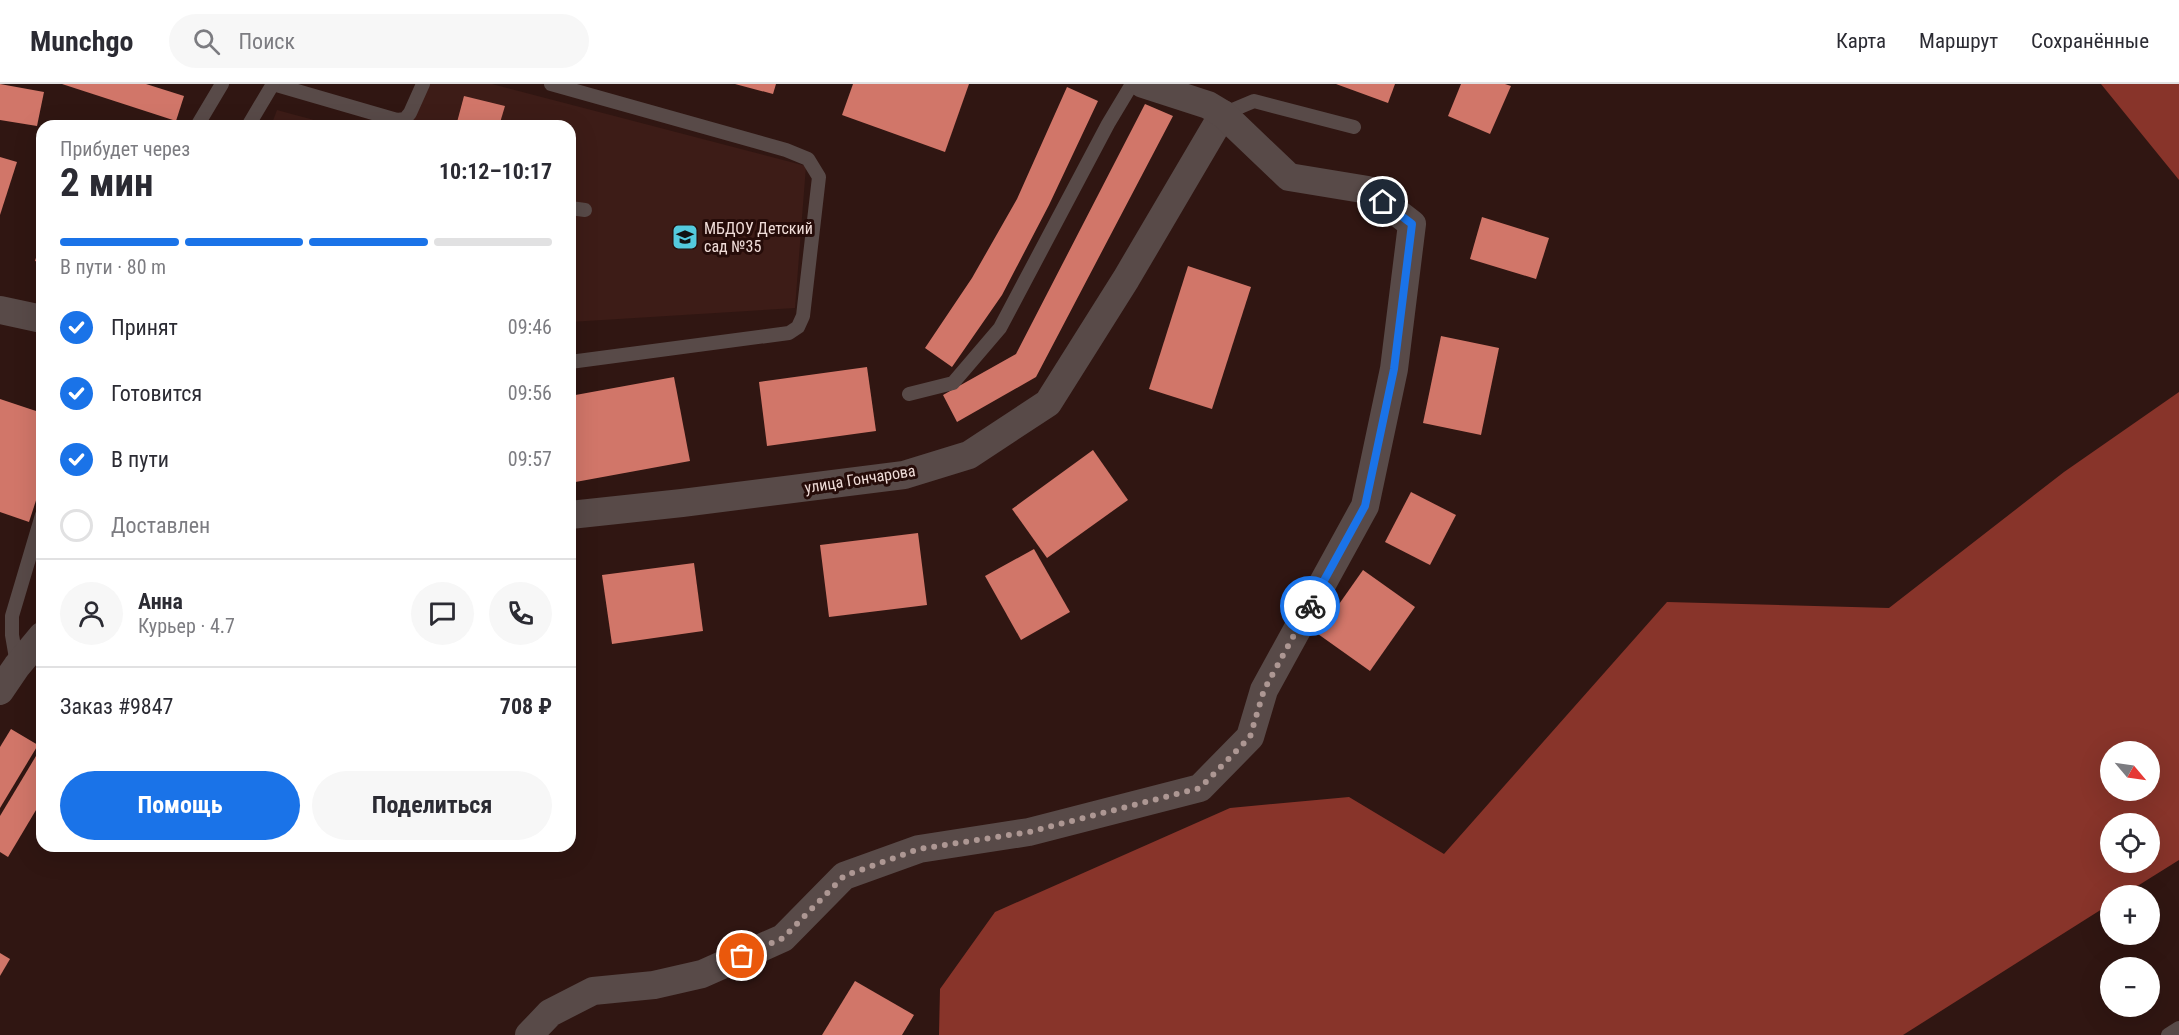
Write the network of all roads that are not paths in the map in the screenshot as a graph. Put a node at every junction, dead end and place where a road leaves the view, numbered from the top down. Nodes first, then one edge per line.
1 (222, 84) edge
2 (273, 84) edge
3 (423, 84) edge
4 (551, 84) edge
5 (1132, 84) edge
6 (1143, 84) edge
7 (1223, 114) junction
8 (201, 120) edge
9 (252, 120) edge
10 (389, 120) edge
11 (404, 120) edge
12 (1354, 127) dead end
13 (576, 209) edge
14 (585, 210) dead end
15 (0, 310) edge
16 (36, 318) edge
17 (576, 361) edge
18 (909, 394) dead end
19 (576, 514) edge
20 (36, 535) edge
21 (36, 643) edge
22 (17, 666) junction
23 (0, 691) edge
24 (2179, 1028) edge
25 (529, 1035) edge
26 (2168, 1035) edge

1 - 8 lane
2 - 9 lane
2 - 10 lane
3 - 11 lane
4 - 17 lane
5 - 18 lane
6 - 7 street
7 - 12 lane
7 - 19 street, улица Гончарова
7 - 25 street
13 - 14 lane
15 - 16 street
20 - 22 lane
21 - 22 street
22 - 23 street
24 - 26 lane

